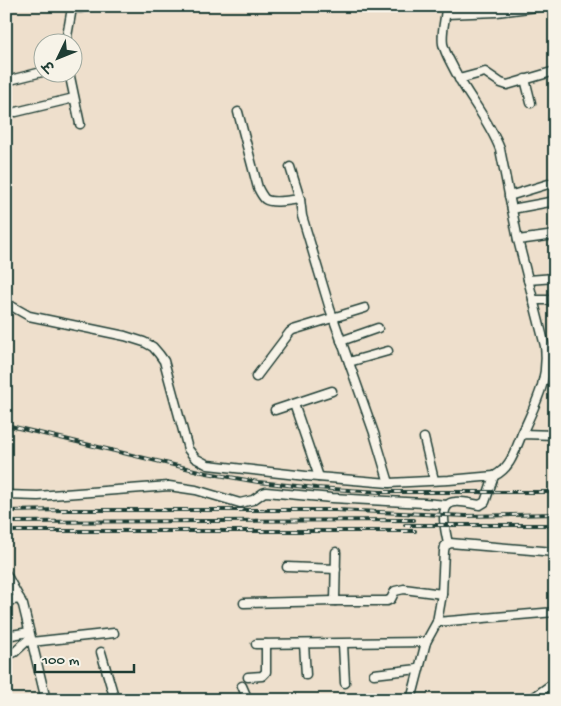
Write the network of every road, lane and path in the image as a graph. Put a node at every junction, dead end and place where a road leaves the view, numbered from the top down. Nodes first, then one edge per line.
1 (93, 6) edge
2 (69, 7) edge
3 (540, 7) edge
4 (446, 10) edge
5 (67, 32) edge
6 (555, 71) edge
7 (32, 74) edge
8 (459, 79) junction
9 (525, 79) junction
10 (6, 81) edge
11 (71, 82) edge
12 (74, 98) junction
13 (531, 103) dead end
14 (16, 112) dead end
15 (238, 112) dead end
16 (80, 124) dead end
17 (290, 168) dead end
18 (555, 182) edge
19 (509, 196) junction
20 (300, 199) junction
21 (555, 201) edge
22 (512, 209) junction
23 (555, 235) edge
24 (518, 240) junction
25 (555, 278) edge
26 (528, 280) junction
27 (533, 300) junction
28 (555, 300) edge
29 (6, 303) edge
30 (365, 308) dead end
31 (333, 319) junction
32 (378, 328) dead end
33 (341, 342) junction
34 (555, 345) edge
35 (545, 346) junction
36 (388, 350) dead end
37 (348, 362) junction
38 (256, 377) dead end
39 (332, 391) dead end
40 (294, 404) junction
41 (275, 410) dead end
42 (522, 434) junction
43 (555, 435) edge
44 (424, 438) dead end
45 (494, 476) junction
46 (319, 477) junction
47 (434, 480) junction
48 (389, 483) junction
49 (6, 495) edge
50 (447, 505) junction
51 (448, 544) junction
52 (336, 552) dead end
53 (554, 552) edge
54 (287, 567) dead end
55 (336, 569) junction
56 (6, 574) edge
57 (442, 594) junction
58 (20, 599) junction
59 (6, 601) edge
60 (335, 601) junction
61 (244, 603) dead end
62 (555, 612) edge
63 (437, 622) junction
64 (114, 633) dead end
65 (6, 636) edge
66 (30, 637) junction
67 (426, 642) junction
68 (256, 644) dead end
69 (266, 644) junction
70 (304, 644) junction
71 (342, 644) junction
72 (101, 652) dead end
73 (6, 656) edge
74 (418, 669) junction
75 (374, 674) dead end
76 (306, 675) dead end
77 (248, 677) dead end
78 (555, 682) edge
79 (345, 683) dead end
80 (242, 686) dead end
81 (46, 700) edge
82 (115, 700) edge
83 (248, 700) edge
84 (411, 700) edge
85 (530, 700) edge

1 - 2 street
2 - 5 street
3 - 4 street
4 - 8 street
6 - 9 street
7 - 10 street
8 - 9 street
8 - 19 street
9 - 13 street
11 - 12 street
12 - 14 street
12 - 16 street
15 - 20 street
17 - 20 street
18 - 19 street
19 - 22 street
20 - 31 street
21 - 22 street
22 - 24 street
23 - 24 street
24 - 26 street
25 - 26 street
26 - 27 street
27 - 28 street
27 - 35 street
29 - 46 street
30 - 31 street
31 - 33 street
31 - 38 street
32 - 33 street
33 - 37 street
34 - 35 street
35 - 42 street
36 - 37 street
37 - 48 street
39 - 40 street
40 - 41 street
40 - 46 street
42 - 43 street
42 - 45 street
44 - 47 street
45 - 47 street
45 - 50 street
46 - 48 street
47 - 48 street
49 - 50 street
50 - 51 street
51 - 53 street
51 - 57 street
52 - 55 street
54 - 55 street
55 - 60 street
56 - 58 street
57 - 60 street
57 - 63 street
58 - 59 street
58 - 66 street
60 - 61 street
62 - 63 street
63 - 67 street
64 - 66 street
65 - 66 street
66 - 73 street
66 - 81 street
67 - 71 street
67 - 74 street
68 - 69 street
69 - 70 street
69 - 77 street
70 - 71 street
70 - 76 street
71 - 79 street
72 - 82 street
74 - 75 street
74 - 84 street
78 - 85 street
80 - 83 street

